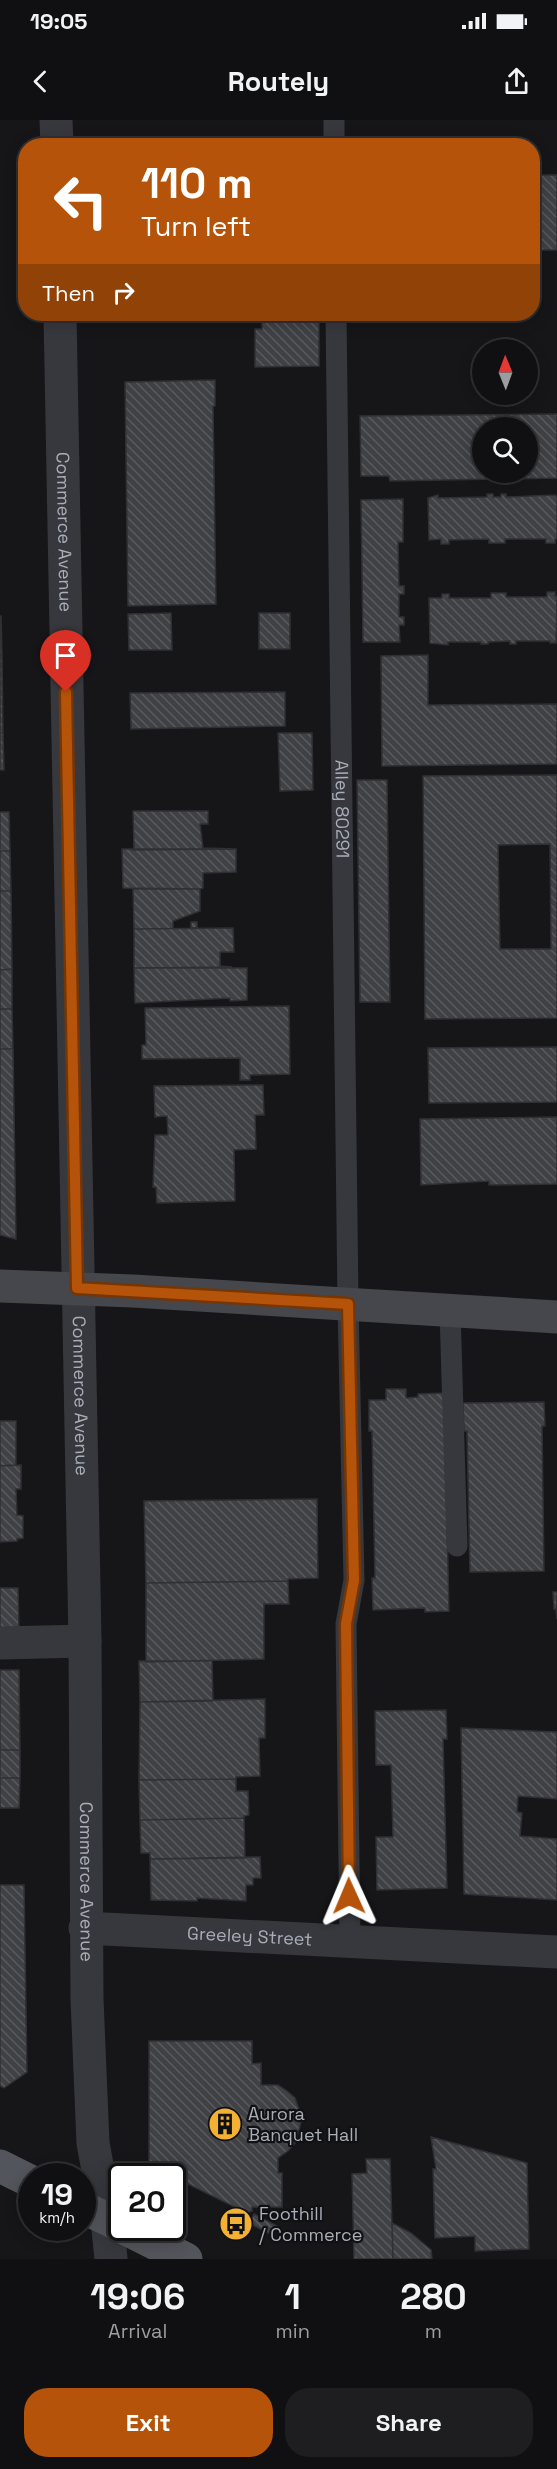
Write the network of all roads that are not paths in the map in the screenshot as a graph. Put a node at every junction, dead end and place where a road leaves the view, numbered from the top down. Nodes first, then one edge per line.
1 (56, 120) edge
2 (334, 120) edge
3 (57, 138) edge
4 (334, 138) edge
5 (60, 321) edge
6 (336, 321) edge
7 (0, 1286) edge
8 (77, 1288) junction
9 (348, 1304) junction
10 (450, 1310) junction
11 (557, 1317) edge
12 (457, 1546) dead end
13 (85, 1641) junction
14 (0, 1644) edge
15 (85, 1928) junction
16 (350, 1942) junction
17 (557, 1952) edge
18 (0, 2166) edge
19 (18, 2175) edge
20 (108, 2215) edge
21 (110, 2241) edge
22 (150, 2241) edge
23 (111, 2259) edge
24 (186, 2259) edge

1 - 3 street
2 - 4 lane
5 - 8 street, Commerce Avenue
6 - 9 lane, Alley 80291
7 - 8 main road
8 - 9 main road
8 - 13 street, Commerce Avenue
9 - 10 main road
9 - 16 lane, Alley 80291
10 - 11 main road
10 - 12 lane
13 - 14 street
13 - 15 street, Commerce Avenue
15 - 16 street, Greeley Street
15 - 20 street, Commerce Avenue
16 - 17 street, Greeley Street
18 - 19 main road
21 - 23 street, Commerce Avenue
22 - 24 main road

